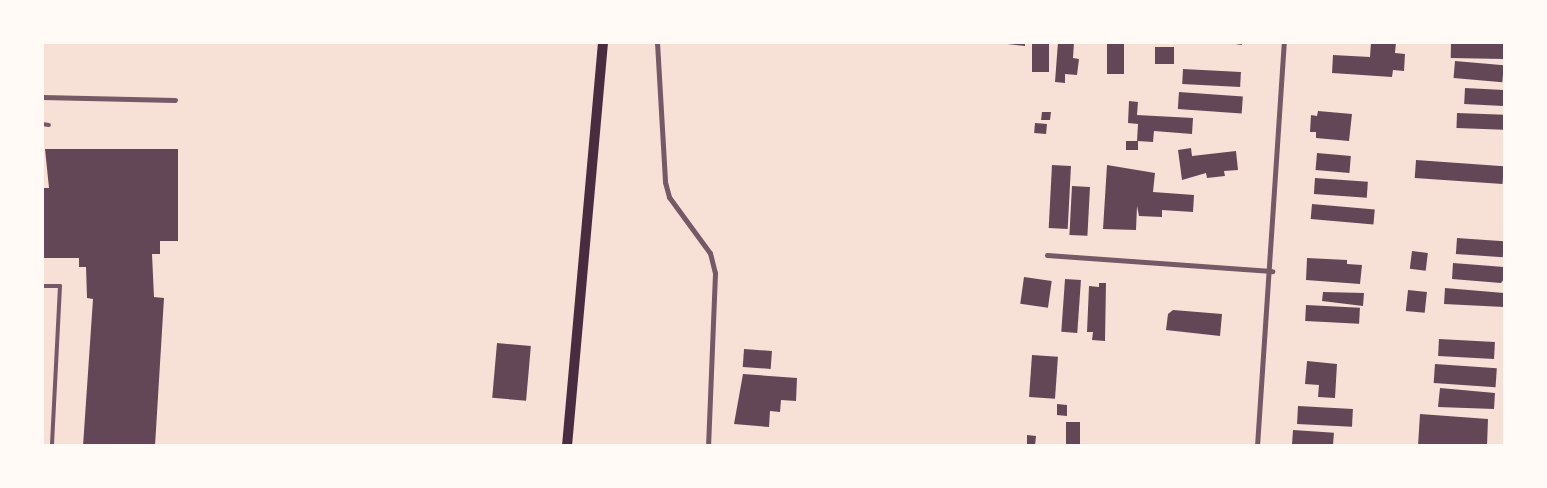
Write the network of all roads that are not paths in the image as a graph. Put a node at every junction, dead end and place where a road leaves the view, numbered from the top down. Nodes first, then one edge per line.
1 (603, 42) edge
2 (657, 42) edge
3 (1284, 42) edge
4 (42, 96) edge
5 (175, 100) dead end
6 (42, 124) edge
7 (49, 125) dead end
8 (1047, 255) dead end
9 (1272, 271) junction
10 (42, 286) edge
11 (52, 446) edge
12 (567, 446) edge
13 (708, 446) edge
14 (1258, 446) edge

1 - 12 main road
2 - 13 street
3 - 9 street
4 - 5 street
6 - 7 lane
8 - 9 street
9 - 14 street
10 - 11 lane

